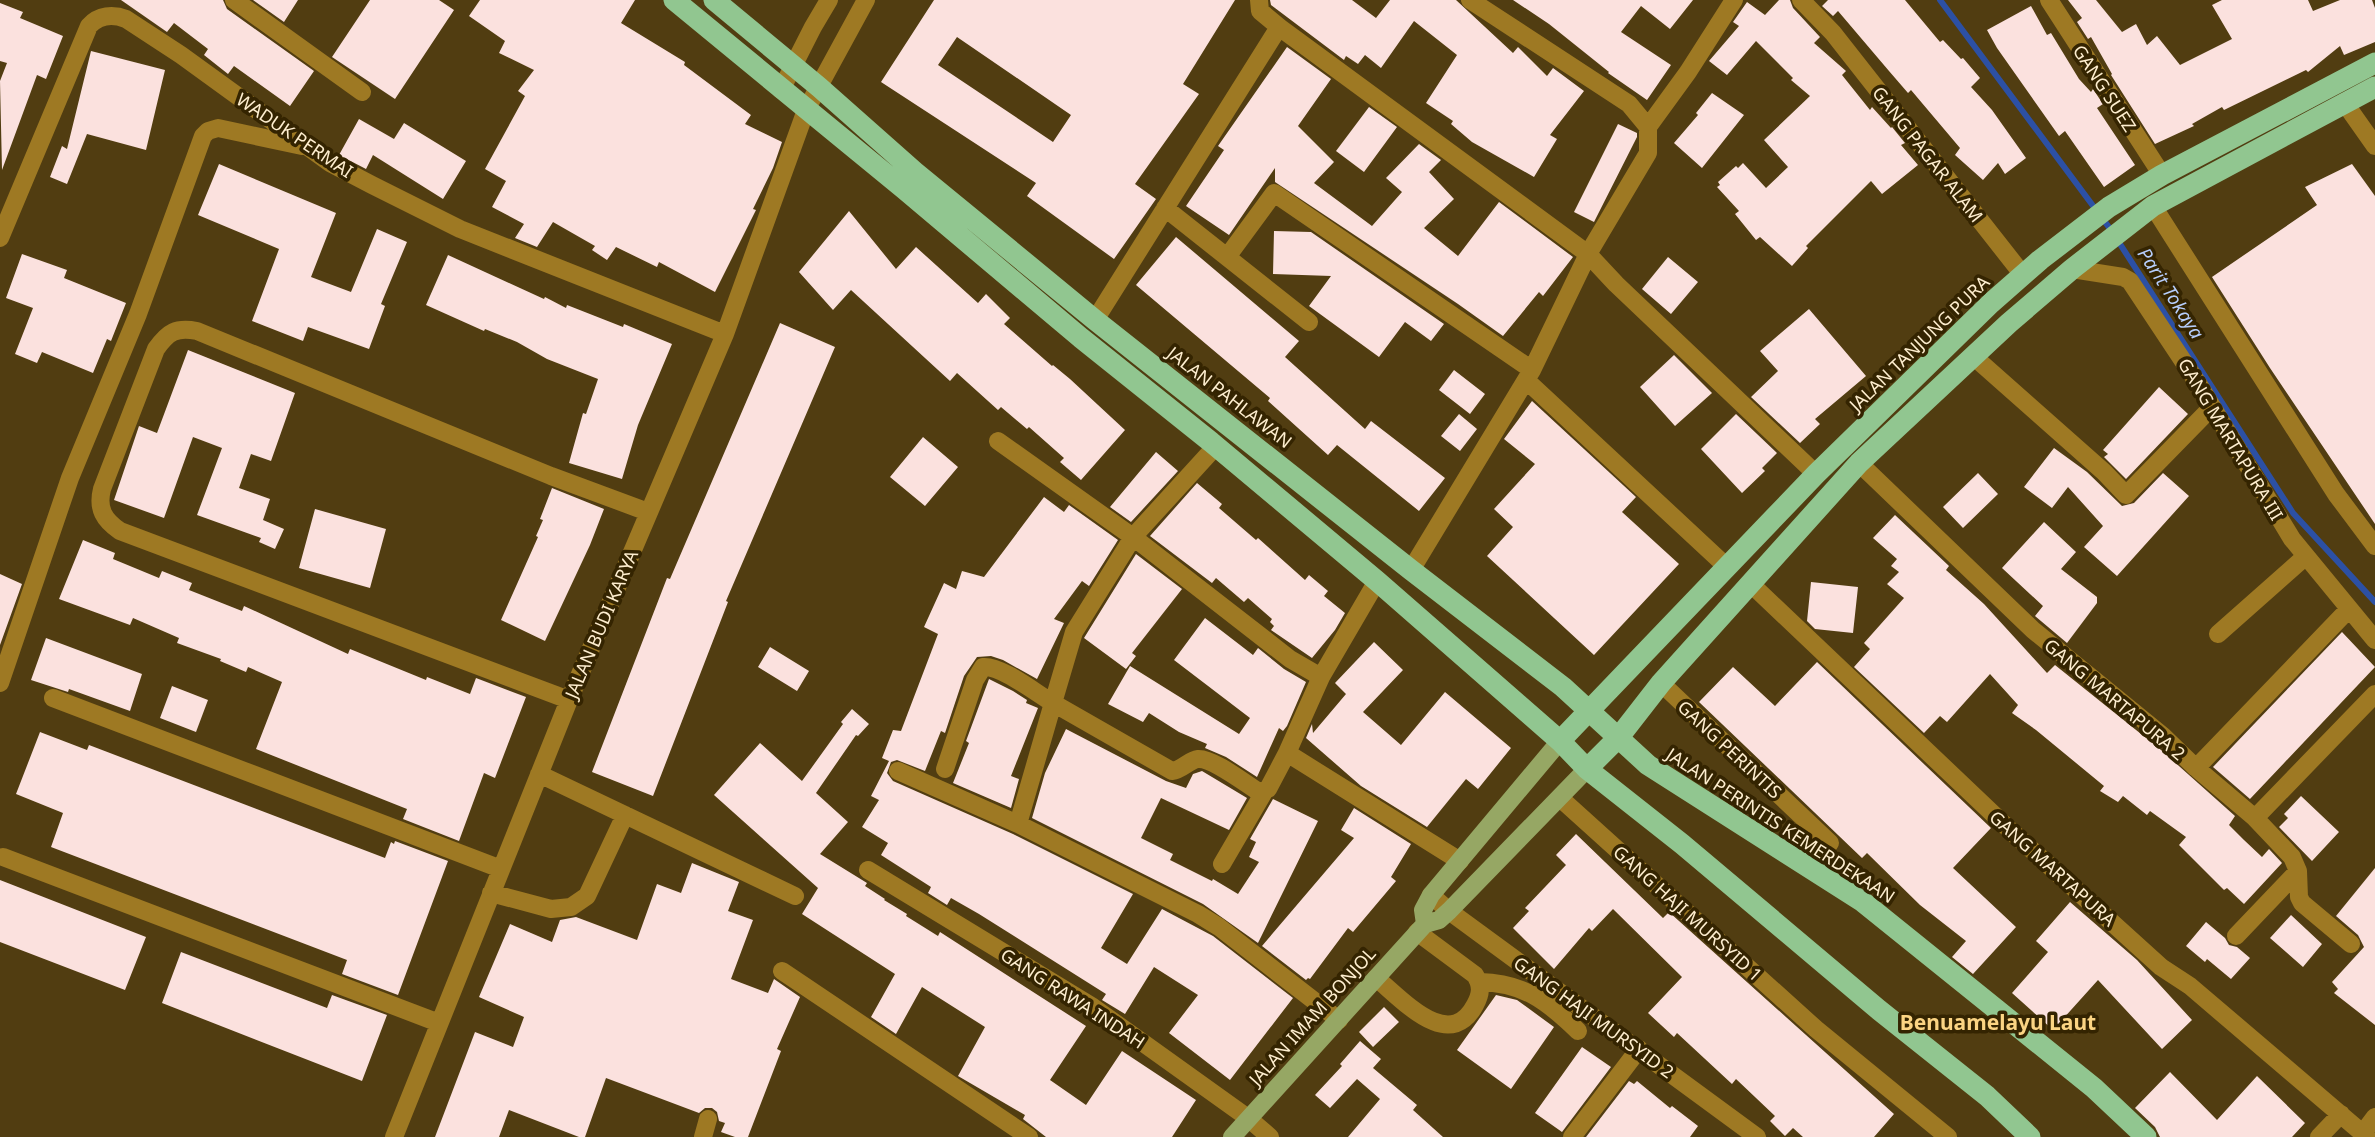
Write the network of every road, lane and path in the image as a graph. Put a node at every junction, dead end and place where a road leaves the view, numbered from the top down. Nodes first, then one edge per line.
1 (234, 0) edge
2 (674, 0) edge
3 (714, 0) edge
4 (829, 0) edge
5 (866, 0) edge
6 (1259, 0) edge
7 (1470, 0) edge
8 (1734, 0) edge
9 (1801, 0) edge
10 (2049, 0) edge
11 (1279, 27) junction
12 (2375, 63) edge
13 (793, 65) junction
14 (819, 86) junction
15 (2375, 87) edge
16 (781, 90) junction
17 (362, 92) dead end
18 (2344, 102) junction
19 (806, 110) junction
20 (1648, 127) junction
21 (2375, 146) edge
22 (309, 147) junction
23 (2162, 175) junction
24 (2153, 206) junction
25 (1165, 208) junction
26 (0, 238) edge
27 (1588, 254) junction
28 (1227, 257) junction
29 (2080, 263) junction
30 (2023, 275) junction
31 (1992, 303) junction
32 (1095, 320) junction
33 (1310, 322) dead end
34 (2009, 323) junction
35 (725, 334) junction
36 (1973, 356) junction
37 (1529, 375) junction
38 (2212, 407) junction
39 (998, 441) dead end
40 (1216, 446) junction
41 (1859, 463) junction
42 (1816, 474) junction
43 (648, 512) junction
44 (1133, 537) junction
45 (2375, 546) edge
46 (2306, 556) junction
47 (1727, 567) junction
48 (1411, 570) junction
49 (1377, 580) junction
50 (1751, 584) junction
51 (2348, 610) junction
52 (2218, 634) dead end
53 (2375, 640) edge
54 (1321, 677) junction
55 (0, 683) edge
56 (1661, 683) junction
57 (2375, 694) edge
58 (53, 698) dead end
59 (569, 700) junction
60 (1053, 704) junction
61 (1589, 710) junction
62 (1619, 737) junction
63 (1560, 741) junction
64 (1287, 753) junction
65 (2196, 768) junction
66 (945, 769) dead end
67 (1587, 769) junction
68 (898, 771) dead end
69 (539, 774) junction
70 (1264, 792) junction
71 (1560, 798) junction
72 (625, 815) junction
73 (2255, 818) junction
74 (1018, 824) junction
75 (1830, 843) dead end
76 (3, 857) dead end
77 (1460, 861) junction
78 (1222, 864) dead end
79 (501, 869) junction
80 (868, 870) dead end
81 (2298, 871) junction
82 (491, 893) junction
83 (1431, 895) junction
84 (795, 896) dead end
85 (1449, 911) junction
86 (1421, 928) junction
87 (2235, 936) dead end
88 (2351, 944) dead end
89 (782, 971) dead end
90 (1376, 978) junction
91 (1480, 982) junction
92 (1339, 1020) junction
93 (439, 1023) junction
94 (1578, 1031) dead end
95 (1639, 1049) junction
96 (2341, 1114) junction
97 (2375, 1117) edge
98 (1248, 1118) junction
99 (708, 1119) dead end
100 (2365, 1135) edge
101 (394, 1137) edge
102 (704, 1137) edge
103 (1029, 1137) edge
104 (1232, 1137) edge
105 (1270, 1137) edge
106 (1572, 1137) edge
107 (1757, 1137) edge
108 (1948, 1137) edge
109 (2030, 1137) edge
110 (2146, 1137) edge
111 (2319, 1137) edge

1 - 17 street
2 - 16 highway
3 - 13 highway, JALAN PAHLAWAN
4 - 13 street
5 - 14 street, JALAN BUDI KARYA
6 - 11 street
7 - 20 street
8 - 20 street
9 - 30 street, GANG PAGAR ALAM
10 - 23 street, GANG SUEZ
11 - 25 street
11 - 27 street
12 - 23 highway, JALAN TANJUNG PURA
13 - 14 highway, JALAN PAHLAWAN
13 - 16 street
14 - 19 street, JALAN BUDI KARYA
14 - 32 highway, JALAN PAHLAWAN
15 - 18 highway
16 - 19 highway
18 - 21 street
18 - 24 highway
19 - 35 street, JALAN BUDI KARYA
19 - 40 highway
20 - 27 street
22 - 26 street, WADUK PERMAI
22 - 35 street, WADUK PERMAI
22 - 55 street
23 - 30 highway, JALAN TANJUNG PURA
24 - 29 highway
24 - 45 street
25 - 28 street
25 - 32 street
27 - 37 street
27 - 42 street
28 - 33 street
28 - 37 street
29 - 34 highway
29 - 38 street, GANG MARTAPURA III
30 - 31 highway, JALAN TANJUNG PURA
31 - 34 highway
31 - 42 highway, JALAN TANJUNG PURA
32 - 48 highway, JALAN PAHLAWAN
34 - 36 highway
35 - 43 street, JALAN BUDI KARYA
36 - 38 street
36 - 41 highway
37 - 47 street
37 - 48 street
38 - 46 street, GANG MARTAPURA III
39 - 44 street
40 - 44 street
40 - 49 highway
41 - 50 highway
41 - 65 street, GANG MARTAPURA 2
42 - 47 highway, JALAN TANJUNG PURA
43 - 59 street, JALAN BUDI KARYA
43 - 59 street
44 - 54 street
44 - 60 street
46 - 51 street, GANG MARTAPURA III
46 - 52 street
47 - 61 highway, JALAN TANJUNG PURA
48 - 61 highway, JALAN PAHLAWAN
49 - 54 street
49 - 63 highway
50 - 56 highway
50 - 96 street, GANG MARTAPURA
51 - 53 street, GANG MARTAPURA III
51 - 65 street
54 - 64 street
56 - 62 highway
56 - 75 street, GANG PERINTIS
57 - 73 street
58 - 79 street
59 - 69 street, JALAN BUDI KARYA
60 - 66 street
60 - 70 street
60 - 74 street
61 - 62 highway, JALAN PAHLAWAN
61 - 63 highway, JALAN TANJUNG PURA
62 - 67 highway
62 - 110 highway, JALAN PERINTIS KEMERDEKAAN
63 - 67 highway
63 - 77 main road
64 - 70 street
64 - 77 street
65 - 73 street, GANG MARTAPURA 2
67 - 71 main road, JALAN IMAM BONJOL
67 - 109 highway
68 - 74 street
69 - 72 street
69 - 79 street, JALAN BUDI KARYA
70 - 78 street
71 - 85 main road, JALAN IMAM BONJOL
71 - 108 street, GANG HAJI MURSYID 1
72 - 82 street
72 - 84 street
73 - 81 street, GANG MARTAPURA 2
74 - 92 street
76 - 93 street
77 - 83 main road
79 - 82 street, JALAN BUDI KARYA
80 - 98 street, GANG RAWA INDAH
81 - 87 street
81 - 88 street, GANG MARTAPURA 2
82 - 93 street, JALAN BUDI KARYA
83 - 85 street, GANG HAJI MURSYID 2
83 - 86 main road
85 - 86 main road, JALAN IMAM BONJOL
85 - 95 street, GANG HAJI MURSYID 2
86 - 90 main road, JALAN IMAM BONJOL
86 - 91 street
89 - 103 street
90 - 91 street
90 - 92 main road, JALAN IMAM BONJOL
91 - 94 street
92 - 98 main road, JALAN IMAM BONJOL
93 - 101 street, JALAN BUDI KARYA
95 - 106 street
95 - 107 street, GANG HAJI MURSYID 2
96 - 100 street, GANG MARTAPURA
96 - 111 street
97 - 100 street
98 - 104 main road, JALAN IMAM BONJOL
98 - 105 street, GANG RAWA INDAH
99 - 102 street

